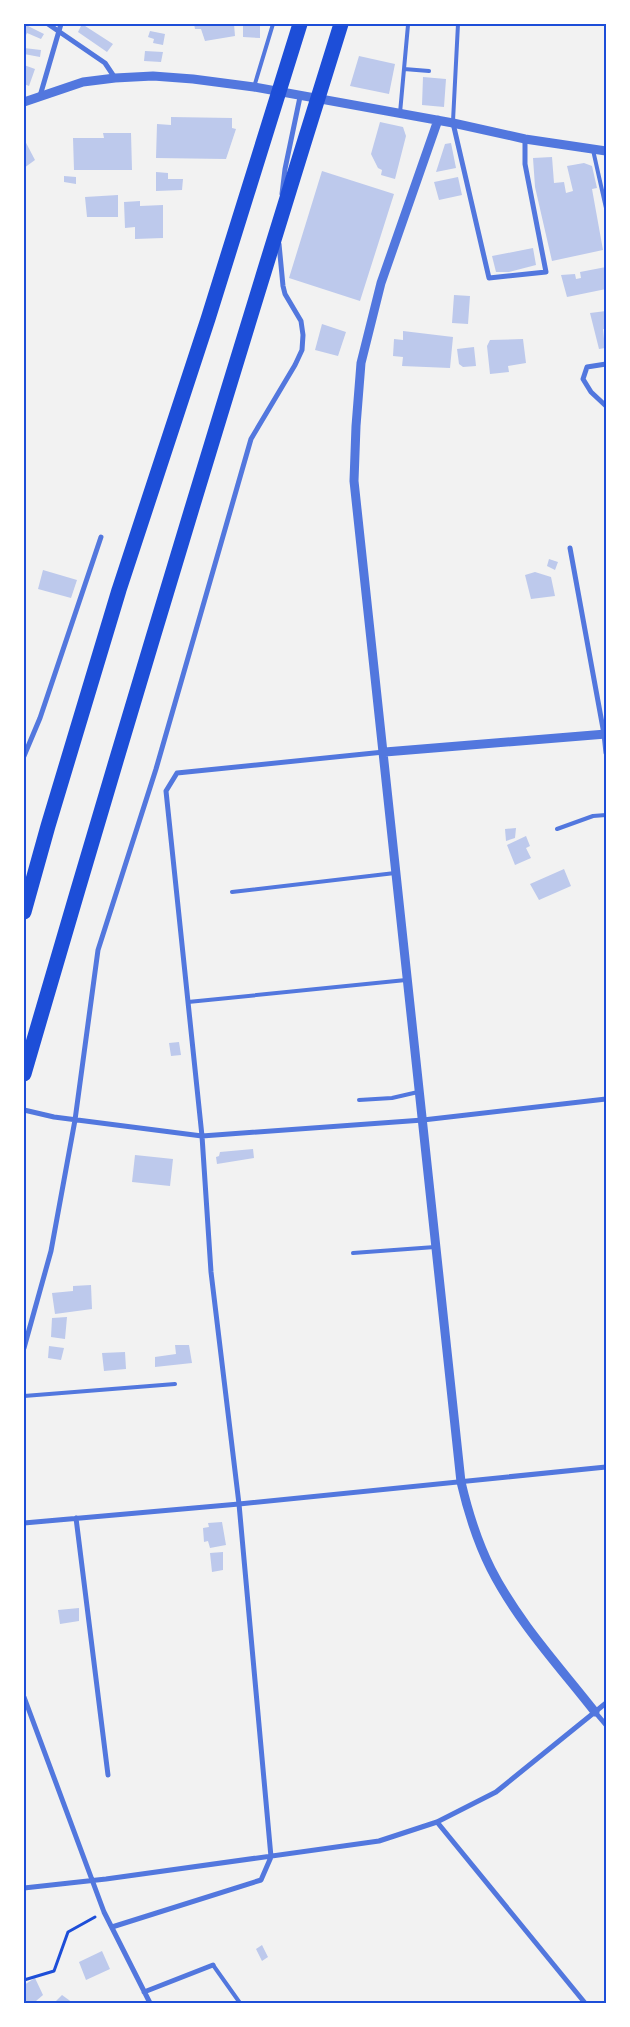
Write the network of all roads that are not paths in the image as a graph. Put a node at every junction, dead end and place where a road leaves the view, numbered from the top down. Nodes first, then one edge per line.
1 (48, 24) edge
2 (273, 24) edge
3 (300, 24) edge
4 (341, 24) edge
5 (458, 24) edge
6 (408, 25) edge
7 (60, 27) edge
8 (404, 69) junction
9 (429, 71) dead end
10 (114, 78) junction
11 (254, 87) junction
12 (40, 96) junction
13 (300, 97) junction
14 (24, 102) edge
15 (400, 113) junction
16 (438, 120) junction
17 (453, 123) junction
18 (525, 139) junction
19 (593, 149) junction
20 (606, 151) edge
21 (606, 208) edge
22 (606, 364) edge
23 (606, 406) edge
24 (101, 537) dead end
25 (570, 548) dead end
26 (605, 734) edge
27 (384, 752) junction
28 (606, 753) edge
29 (24, 756) edge
30 (606, 815) edge
31 (557, 829) dead end
32 (397, 872) junction
33 (232, 892) dead end
34 (24, 912) edge
35 (408, 980) junction
36 (188, 1002) junction
37 (24, 1074) edge
38 (420, 1092) junction
39 (606, 1099) edge
40 (359, 1100) dead end
41 (24, 1110) edge
42 (75, 1120) junction
43 (423, 1120) junction
44 (202, 1136) junction
45 (435, 1247) junction
46 (353, 1253) dead end
47 (24, 1348) edge
48 (175, 1384) dead end
49 (24, 1396) edge
50 (606, 1467) edge
51 (461, 1482) junction
52 (239, 1504) junction
53 (76, 1518) junction
54 (24, 1522) edge
55 (24, 1698) edge
56 (606, 1703) edge
57 (595, 1712) junction
58 (606, 1725) edge
59 (108, 1775) dead end
60 (437, 1822) junction
61 (271, 1856) junction
62 (24, 1888) edge
63 (112, 1927) junction
64 (213, 1966) joint
65 (144, 1992) junction
66 (150, 2003) edge
67 (240, 2003) edge
68 (585, 2003) edge

1 - 7 street
2 - 11 lane
3 - 34 highway
4 - 37 highway
5 - 17 lane
6 - 8 lane
7 - 10 street
7 - 12 street
8 - 9 lane
8 - 15 lane
10 - 11 street
10 - 12 street
11 - 13 street
12 - 14 street
13 - 15 street
13 - 42 street
15 - 16 street
16 - 17 street
16 - 27 street
17 - 18 street
17 - 18 street
18 - 19 street
19 - 20 street
19 - 21 lane
22 - 23 street
24 - 29 street
25 - 26 street
26 - 27 street
26 - 28 street
27 - 32 street
27 - 36 street
30 - 31 lane
32 - 33 lane
32 - 35 street
35 - 36 lane
35 - 38 street
36 - 44 street
38 - 40 lane
38 - 43 street
39 - 43 street
41 - 42 street
42 - 44 street
42 - 47 street
43 - 44 street
43 - 45 street
44 - 52 street
45 - 46 lane
45 - 51 street
48 - 49 lane
50 - 51 street
51 - 52 street
51 - 57 street
52 - 53 street
52 - 61 street
53 - 54 street
53 - 59 street
55 - 63 street
56 - 57 street
57 - 58 street
57 - 60 street
60 - 61 street
60 - 68 street
61 - 62 street
61 - 63 street
63 - 65 street
64 - 65 street
64 - 67 lane
65 - 66 street

